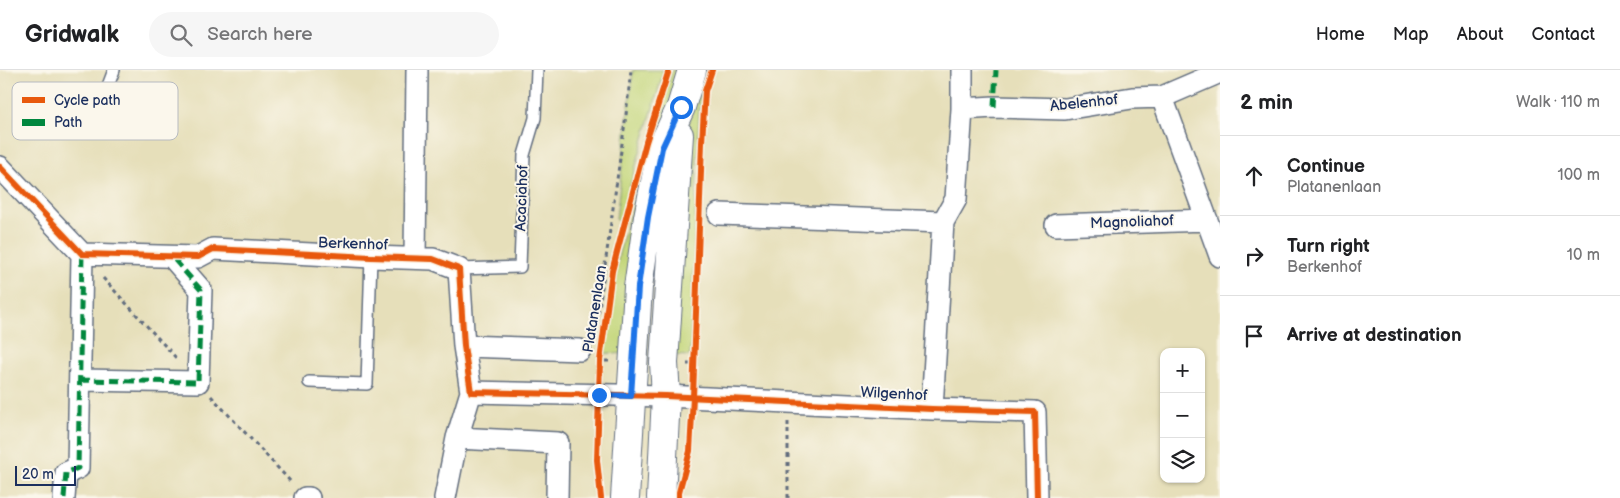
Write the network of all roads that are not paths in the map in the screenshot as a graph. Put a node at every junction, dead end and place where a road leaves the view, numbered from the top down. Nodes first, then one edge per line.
1 (114, 70) edge
2 (417, 70) edge
3 (537, 70) edge
4 (692, 70) edge
5 (962, 70) edge
6 (1207, 74) edge
7 (109, 82) edge
8 (1162, 96) junction
9 (681, 107) junction
10 (962, 109) junction
11 (0, 167) edge
12 (719, 214) dead end
13 (1207, 220) junction
14 (943, 222) junction
15 (1056, 225) dead end
16 (82, 254) junction
17 (1220, 256) edge
18 (173, 258) junction
19 (371, 258) junction
20 (415, 258) junction
21 (459, 269) junction
22 (464, 346) junction
23 (590, 352) road end
24 (80, 380) junction
25 (310, 382) dead end
26 (471, 392) junction
27 (631, 396) junction
28 (666, 396) junction
29 (932, 409) junction
30 (457, 438) junction
31 (64, 498) edge
32 (445, 498) edge
33 (557, 498) edge
34 (625, 498) edge
35 (662, 498) edge
36 (1037, 498) edge

1 - 7 lane
2 - 20 street
3 - 21 lane, Acaciahof
4 - 9 street
5 - 10 street
6 - 8 street, Abelenhof
8 - 10 street, Abelenhof
8 - 13 street
9 - 27 street
9 - 28 street
10 - 14 street
11 - 16 street
12 - 14 street
13 - 15 street, Magnoliahof
13 - 17 street
14 - 29 street
16 - 18 street, Berkenhof
16 - 24 street
18 - 19 street, Berkenhof
18 - 24 street
19 - 20 street, Berkenhof
19 - 25 lane
20 - 21 street, Berkenhof
21 - 22 street
22 - 23 street
22 - 26 street
24 - 31 street
26 - 27 street
26 - 30 street
27 - 28 street
27 - 34 street
28 - 29 street, Wilgenhof
28 - 35 street
29 - 36 street, Wilgenhof
30 - 32 street
30 - 33 street

